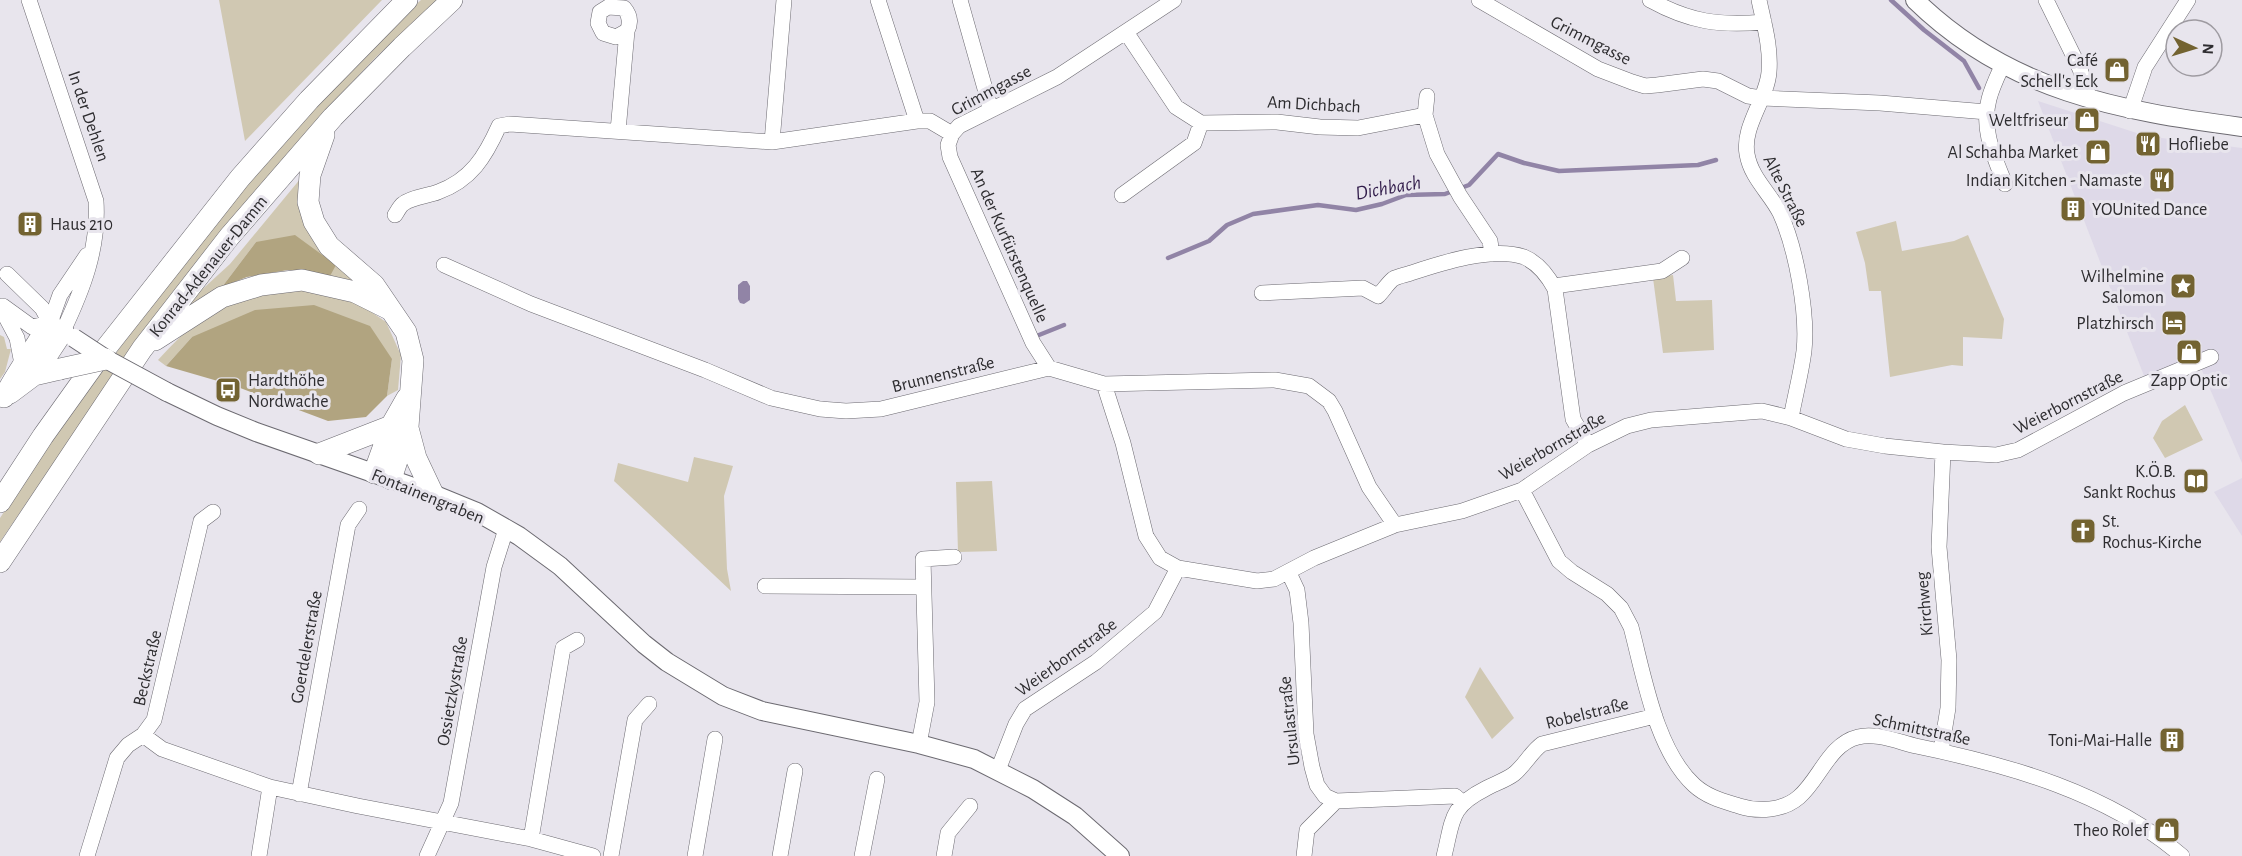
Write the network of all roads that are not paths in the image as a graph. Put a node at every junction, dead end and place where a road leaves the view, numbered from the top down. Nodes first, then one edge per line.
1 (29, 0) edge
2 (407, 0) edge
3 (452, 0) edge
4 (784, 0) edge
5 (878, 0) edge
6 (960, 0) edge
7 (1174, 0) edge
8 (1479, 0) edge
9 (1650, 0) edge
10 (1759, 0) edge
11 (1915, 0) edge
12 (2046, 0) edge
13 (2188, 0) edge
14 (1764, 22) junction
15 (627, 31) dead end
16 (1126, 32) junction
17 (2003, 64) junction
18 (1427, 96) dead end
19 (1762, 98) junction
20 (2090, 100) junction
21 (991, 110) junction
22 (2130, 111) junction
23 (1987, 112) junction
24 (1425, 115) junction
25 (333, 117) junction
26 (917, 120) junction
27 (1201, 123) junction
28 (2242, 127) edge
29 (618, 131) junction
30 (952, 134) junction
31 (772, 142) junction
32 (2005, 184) dead end
33 (1122, 195) dead end
34 (394, 215) dead end
35 (1492, 254) junction
36 (1682, 258) dead end
37 (444, 265) dead end
38 (4, 277) dead end
39 (1554, 286) junction
40 (1262, 293) dead end
41 (27, 294) junction
42 (0, 304) edge
43 (391, 310) junction
44 (62, 331) junction
45 (142, 349) junction
46 (2211, 357) dead end
47 (106, 359) junction
48 (1049, 368) junction
49 (28, 370) junction
50 (1104, 384) junction
51 (2, 398) edge
52 (1791, 418) junction
53 (399, 427) junction
54 (1588, 446) junction
55 (1943, 453) junction
56 (318, 454) junction
57 (383, 476) junction
58 (1522, 490) junction
59 (433, 494) junction
60 (0, 502) edge
61 (359, 509) dead end
62 (213, 512) dead end
63 (1395, 525) junction
64 (506, 529) junction
65 (954, 557) dead end
66 (0, 562) edge
67 (1178, 568) junction
68 (1289, 573) junction
69 (765, 586) dead end
70 (923, 587) junction
71 (577, 640) dead end
72 (649, 704) dead end
73 (1655, 716) junction
74 (143, 735) junction
75 (715, 740) dead end
76 (919, 744) junction
77 (1941, 751) junction
78 (998, 770) junction
79 (795, 771) dead end
80 (877, 779) dead end
81 (270, 787) junction
82 (299, 794) junction
83 (1336, 801) junction
84 (1462, 802) junction
85 (970, 806) dead end
86 (443, 822) junction
87 (531, 839) junction
88 (87, 856) edge
89 (259, 856) edge
90 (428, 856) edge
91 (593, 856) edge
92 (611, 856) edge
93 (695, 856) edge
94 (780, 856) edge
95 (862, 856) edge
96 (944, 856) edge
97 (1120, 856) edge
98 (1304, 856) edge
99 (1444, 856) edge
100 (2182, 856) edge

1 - 44 street, In der Dehlen
2 - 60 main road, Konrad-Adenauer-Damm
3 - 25 main road, Konrad-Adenauer-Damm
4 - 31 street
5 - 26 street
6 - 21 street
7 - 16 street, Grimmgasse
8 - 19 street, Grimmgasse
9 - 14 street
10 - 14 street, Alte Straße
11 - 17 street
12 - 20 street
13 - 22 street
14 - 19 street, Alte Straße
15 - 29 street
16 - 21 street, Grimmgasse
16 - 27 street
17 - 20 street
17 - 23 street
18 - 24 street
19 - 23 street
19 - 52 street, Alte Straße
20 - 22 street
21 - 30 street, Grimmgasse
22 - 28 street
23 - 32 street
24 - 27 street, Am Dichbach
24 - 35 street
25 - 43 main road
25 - 45 main road, Konrad-Adenauer-Damm
26 - 30 street, Grimmgasse
26 - 31 street, Grimmgasse
27 - 33 street
29 - 31 street, Grimmgasse
29 - 34 street, Grimmgasse
30 - 48 street, An der Kurfürstenquelle
35 - 39 street
35 - 40 street
36 - 39 street
37 - 48 street, Brunnenstraße
38 - 41 street, Fontainengraben
39 - 54 street
41 - 42 street
41 - 44 street, Fontainengraben
42 - 44 street, Fontainengraben
42 - 49 street
43 - 45 main road
43 - 53 main road
44 - 47 street, Fontainengraben, bridge
44 - 49 main road
45 - 66 main road, Konrad-Adenauer-Damm
46 - 55 street, Weierbornstraße
47 - 49 main road, bridge
47 - 56 street, Fontainengraben, bridge
48 - 50 street, Brunnenstraße
49 - 51 main road
50 - 63 street, Brunnenstraße
50 - 67 street
52 - 54 street, Weierbornstraße
52 - 55 street, Weierbornstraße
53 - 56 main road
53 - 57 main road
53 - 59 main road
54 - 58 street, Weierbornstraße
55 - 77 street, Kirchweg
56 - 57 street, Fontainengraben
57 - 59 street, Fontainengraben
58 - 63 street, Weierbornstraße
58 - 73 street, Schmittstraße
59 - 64 street, Fontainengraben
61 - 82 street, Goerdelerstraße
62 - 74 street, Beckstraße
63 - 68 street, Weierbornstraße
64 - 76 street, Fontainengraben
64 - 86 street, Ossietzkystraße
65 - 70 street
67 - 68 street, Weierbornstraße
67 - 78 street, Weierbornstraße
68 - 83 street, Ursulastraße
69 - 70 street
70 - 76 street
71 - 87 street
72 - 92 street
73 - 77 street, Schmittstraße
73 - 84 street, Robelstraße
74 - 81 street
74 - 88 street, Beckstraße
75 - 93 street
76 - 78 street, Fontainengraben
77 - 100 street, Schmittstraße
78 - 97 street, Fontainengraben
79 - 94 street
80 - 95 street
81 - 82 street
81 - 89 street
82 - 86 street
83 - 84 street
83 - 98 street
84 - 99 street
85 - 96 street
86 - 87 street
86 - 90 street, Ossietzkystraße
87 - 91 street

